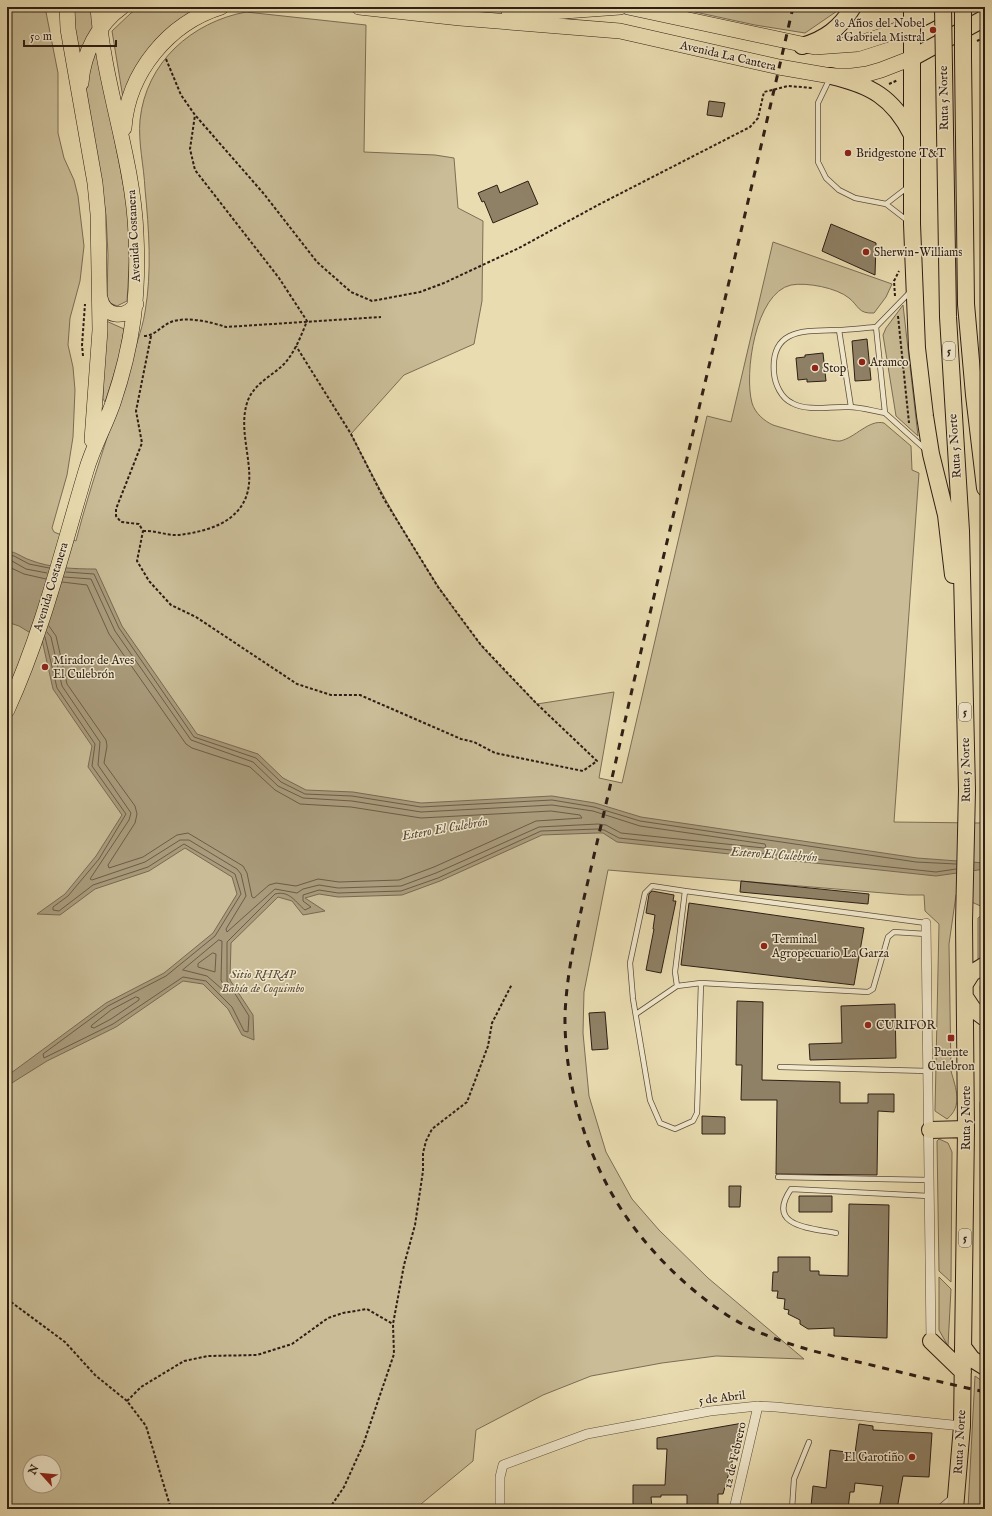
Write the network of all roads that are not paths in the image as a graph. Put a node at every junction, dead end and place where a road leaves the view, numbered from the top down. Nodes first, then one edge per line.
1 (67, 7) edge
2 (98, 7) edge
3 (122, 7) edge
4 (221, 7) edge
5 (620, 7) edge
6 (628, 7) edge
7 (853, 7) edge
8 (943, 7) edge
9 (962, 7) edge
10 (368, 8) edge
11 (912, 15) edge
12 (460, 18) junction
13 (985, 18) edge
14 (101, 29) junction
15 (802, 46) junction
16 (912, 58) junction
17 (828, 82) junction
18 (82, 112) junction
19 (912, 136) junction
20 (123, 139) junction
21 (912, 183) junction
22 (886, 204) junction
23 (912, 224) junction
24 (914, 288) junction
25 (100, 295) junction
26 (136, 304) junction
27 (876, 327) junction
28 (839, 330) junction
29 (851, 407) junction
30 (885, 413) junction
31 (931, 454) junction
32 (89, 461) junction
33 (985, 488) edge
34 (964, 634) junction
35 (7, 710) edge
36 (685, 891) junction
37 (926, 923) joint
38 (926, 934) junction
39 (985, 965) edge
40 (701, 983) junction
41 (676, 986) junction
42 (965, 991) junction
43 (636, 1014) junction
44 (985, 1018) edge
45 (780, 1067) dead end
46 (928, 1071) junction
47 (966, 1129) junction
48 (930, 1130) junction
49 (778, 1178) dead end
50 (929, 1180) junction
51 (929, 1196) junction
52 (836, 1234) dead end
53 (931, 1341) joint
54 (963, 1347) junction
55 (985, 1367) edge
56 (963, 1372) junction
57 (758, 1406) junction
58 (962, 1426) junction
59 (809, 1442) dead end
60 (956, 1501) edge
61 (500, 1509) edge
62 (734, 1509) edge
63 (792, 1509) edge
64 (938, 1509) edge

1 - 18 main road, Avenida Costanera
2 - 14 main road, Avenida Costanera
3 - 14 main road
4 - 20 main road
5 - 12 main road, Avenida La Cantera
6 - 15 main road
7 - 15 highway
8 - 11 highway
8 - 34 highway, Ruta 5 Norte / 5, bridge
9 - 33 highway, Ruta 5 Norte / 5, bridge
10 - 12 main road, Avenida La Cantera
11 - 15 main road
11 - 16 highway
12 - 17 main road, Avenida La Cantera
13 - 16 highway, Avenida La Cantera
14 - 18 main road
14 - 20 main road, Avenida Costanera
16 - 17 main road, Avenida La Cantera
16 - 19 highway
17 - 19 highway
17 - 22 lane
18 - 25 main road, Avenida Costanera
19 - 21 highway
20 - 26 main road, Avenida Costanera
21 - 22 lane
21 - 23 highway
22 - 23 lane
23 - 24 highway
24 - 27 lane
24 - 31 highway
25 - 26 main road
25 - 32 main road, Avenida Costanera
26 - 32 main road, Avenida Costanera
27 - 28 lane
27 - 30 lane
28 - 29 lane
28 - 29 lane
29 - 30 lane
30 - 31 lane
31 - 34 highway
32 - 35 main road, Avenida Costanera
34 - 42 highway, Ruta 5 Norte / 5
36 - 37 lane
36 - 41 lane
36 - 43 lane
37 - 38 street
38 - 40 lane
38 - 46 street
39 - 42 highway
40 - 41 lane
40 - 43 lane
41 - 43 lane
42 - 44 highway
42 - 47 highway, Ruta 5 Norte / 5
45 - 46 lane
46 - 48 street
47 - 48 highway
47 - 54 highway, Ruta 5 Norte / 5
48 - 50 street
49 - 50 lane
50 - 51 street
51 - 52 lane
51 - 53 street
53 - 56 highway
54 - 55 highway
54 - 56 highway, Ruta 5 Norte / 5
56 - 58 highway, Ruta 5 Norte / 5
57 - 58 street, 5 de Abril
57 - 61 street, 5 de Abril
57 - 62 street, 12 de Febrero
58 - 60 highway, Ruta 5 Norte / 5
59 - 63 lane
60 - 64 lane

